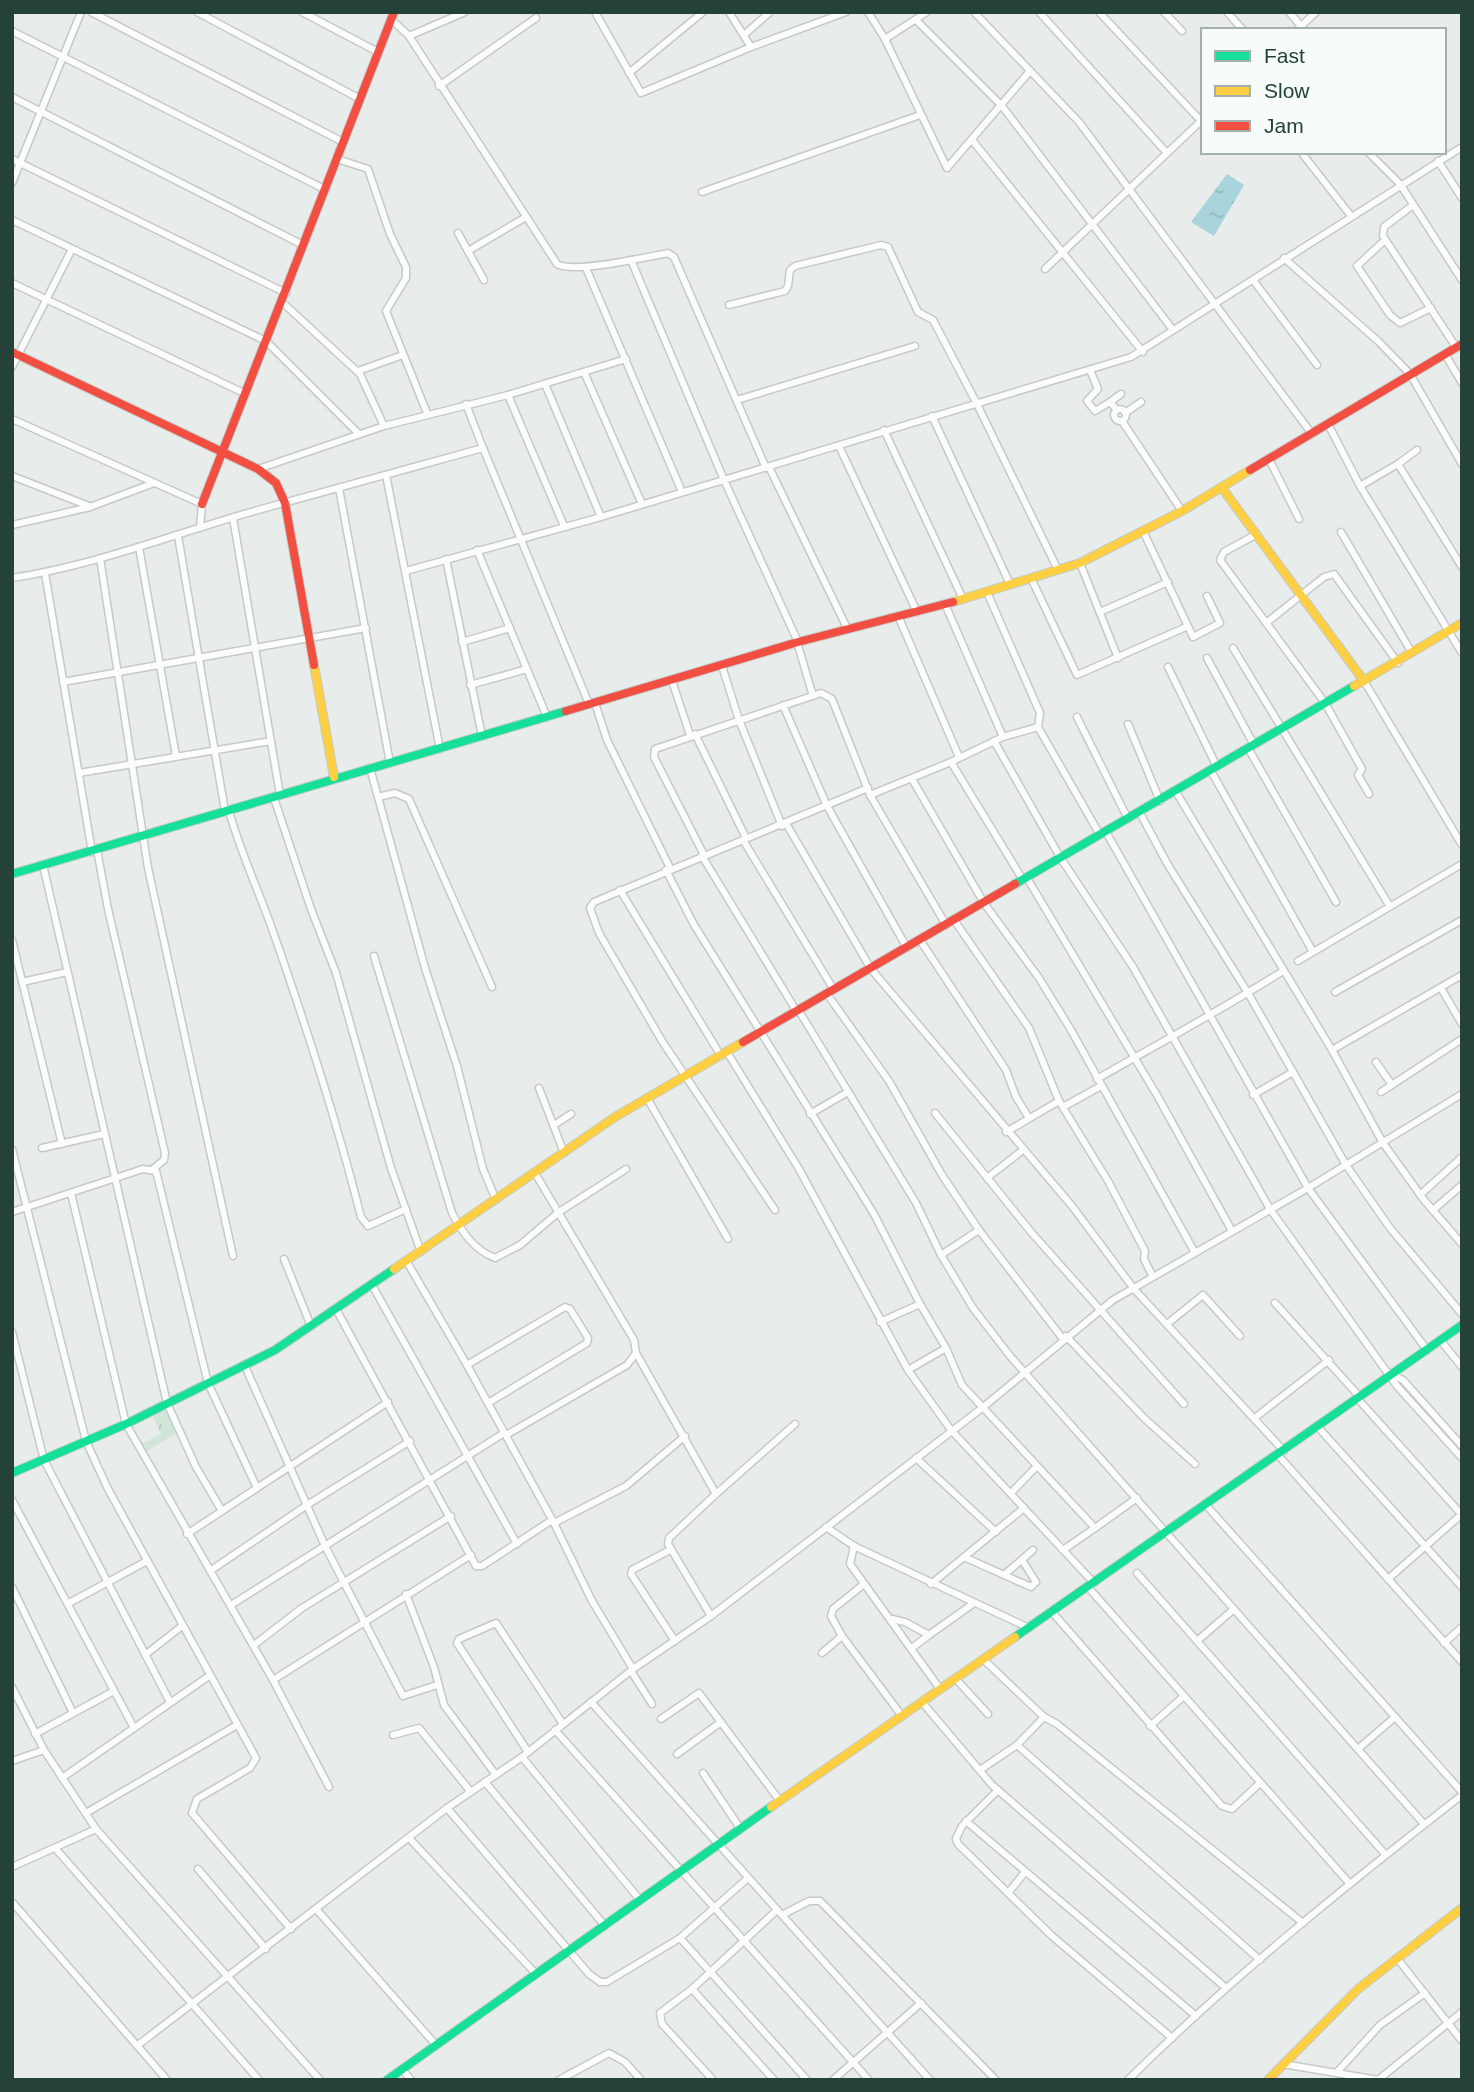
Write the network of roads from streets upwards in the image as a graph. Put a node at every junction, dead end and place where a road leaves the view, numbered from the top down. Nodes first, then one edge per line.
1 (80, 12) edge
2 (91, 12) edge
3 (197, 12) edge
4 (302, 12) edge
5 (465, 12) edge
6 (595, 12) edge
7 (703, 12) edge
8 (729, 12) edge
9 (770, 12) edge
10 (846, 12) edge
11 (868, 12) edge
12 (927, 12) edge
13 (974, 12) edge
14 (1039, 12) edge
15 (1099, 12) edge
16 (1164, 12) edge
17 (1227, 12) edge
18 (1289, 12) edge
19 (1316, 12) edge
20 (392, 16) edge
21 (536, 18) dead end
22 (916, 20) junction
23 (1242, 28) edge
24 (1299, 28) edge
25 (12, 31) edge
26 (1182, 31) dead end
27 (744, 35) junction
28 (408, 36) junction
29 (885, 39) junction
30 (751, 47) junction
31 (378, 52) junction
32 (62, 56) junction
33 (1030, 71) junction
34 (629, 73) junction
35 (439, 86) junction
36 (12, 97) edge
37 (360, 99) junction
38 (1002, 106) junction
39 (41, 111) junction
40 (920, 115) junction
41 (1201, 119) edge
42 (1201, 121) edge
43 (972, 140) junction
44 (343, 142) junction
45 (1462, 147) edge
46 (1167, 153) junction
47 (1303, 154) edge
48 (1370, 154) edge
49 (12, 159) edge
50 (337, 159) junction
51 (1438, 161) junction
52 (21, 163) junction
53 (12, 183) edge
54 (1400, 184) junction
55 (324, 189) junction
56 (1128, 189) junction
57 (702, 192) dead end
58 (1462, 198) edge
59 (1413, 205) junction
60 (1351, 216) junction
61 (526, 217) junction
62 (12, 220) edge
63 (1094, 222) junction
64 (458, 233) dead end
65 (1385, 240) junction
66 (303, 245) junction
67 (72, 249) junction
68 (1061, 250) junction
69 (468, 251) junction
70 (1284, 258) junction
71 (631, 260) junction
72 (586, 268) junction
73 (1045, 269) dead end
74 (1253, 279) junction
75 (484, 280) dead end
76 (1462, 280) edge
77 (12, 283) edge
78 (286, 293) junction
79 (46, 299) junction
80 (282, 302) junction
81 (1215, 304) junction
82 (729, 305) dead end
83 (1430, 308) junction
84 (1173, 330) junction
85 (266, 341) junction
86 (1459, 345) edge
87 (915, 346) dead end
88 (1143, 352) junction
89 (15, 354) edge
90 (1445, 354) junction
91 (403, 355) junction
92 (625, 359) junction
93 (1317, 366) dead end
94 (12, 367) edge
95 (1090, 370) junction
96 (358, 371) junction
97 (584, 372) junction
98 (1409, 374) junction
99 (1462, 383) edge
100 (545, 384) junction
101 (246, 394) junction
102 (1121, 394) dead end
103 (508, 395) junction
104 (737, 400) junction
105 (1110, 401) junction
106 (976, 402) junction
107 (1141, 402) dead end
108 (466, 404) junction
109 (1117, 410) junction
110 (1125, 412) junction
111 (427, 413) junction
112 (932, 416) junction
113 (12, 419) edge
114 (1122, 421) junction
115 (1328, 424) junction
116 (384, 426) junction
117 (884, 430) junction
118 (359, 433) junction
119 (1312, 434) junction
120 (839, 446) junction
121 (483, 448) junction
122 (1417, 450) dead end
123 (222, 452) junction
124 (1269, 459) junction
125 (1398, 464) junction
126 (1462, 464) edge
127 (767, 467) junction
128 (258, 469) junction
129 (12, 475) edge
130 (386, 475) junction
131 (724, 480) junction
132 (154, 483) junction
133 (1360, 486) junction
134 (339, 488) junction
135 (1222, 488) junction
136 (682, 492) junction
137 (285, 503) junction
138 (202, 504) junction
139 (642, 504) junction
140 (90, 507) junction
141 (1182, 512) junction
142 (601, 517) junction
143 (233, 518) junction
144 (1299, 519) dead end
145 (12, 525) edge
146 (564, 526) junction
147 (200, 528) junction
148 (1340, 532) dead end
149 (1144, 533) junction
150 (1257, 534) junction
151 (178, 536) junction
152 (522, 537) junction
153 (139, 547) junction
154 (477, 550) junction
155 (100, 558) junction
156 (446, 559) junction
157 (1080, 563) junction
158 (1462, 567) edge
159 (1058, 570) junction
160 (405, 571) junction
161 (44, 573) junction
162 (12, 578) edge
163 (1031, 578) junction
164 (1168, 582) junction
165 (1010, 584) junction
166 (987, 592) junction
167 (1301, 595) junction
168 (1207, 596) dead end
169 (963, 598) junction
170 (946, 604) junction
171 (917, 612) junction
172 (1100, 612) junction
173 (899, 618) junction
174 (1266, 623) junction
175 (1462, 623) edge
176 (1186, 627) junction
177 (366, 628) junction
178 (510, 628) junction
179 (847, 628) junction
180 (1447, 632) junction
181 (310, 637) junction
182 (462, 642) junction
183 (797, 642) junction
184 (256, 647) junction
185 (1233, 648) dead end
186 (1412, 653) junction
187 (1462, 653) edge
188 (1118, 657) junction
189 (200, 658) junction
190 (1207, 658) dead end
191 (1398, 663) junction
192 (162, 664) junction
193 (722, 666) junction
194 (1168, 667) dead end
195 (527, 669) junction
196 (116, 672) junction
197 (672, 681) junction
198 (1364, 681) junction
199 (63, 682) junction
200 (470, 685) junction
201 (813, 696) junction
202 (1325, 703) junction
203 (592, 704) junction
204 (783, 705) junction
205 (547, 717) junction
206 (1077, 718) dead end
207 (739, 720) junction
208 (1128, 724) dead end
209 (1038, 727) junction
210 (1284, 729) junction
211 (693, 735) junction
212 (482, 736) junction
213 (1003, 737) junction
214 (271, 741) junction
215 (994, 741) junction
216 (1251, 747) junction
217 (216, 749) junction
218 (440, 749) junction
219 (176, 756) junction
220 (960, 757) junction
221 (951, 762) junction
222 (390, 763) junction
223 (134, 764) junction
224 (370, 768) junction
225 (1214, 769) junction
226 (79, 773) junction
227 (334, 777) junction
228 (912, 779) junction
229 (869, 792) junction
230 (1176, 792) junction
231 (1369, 794) dead end
232 (277, 797) junction
233 (378, 797) junction
234 (1160, 801) junction
235 (827, 806) junction
236 (227, 811) junction
237 (1140, 813) junction
238 (1128, 820) junction
239 (784, 825) junction
240 (1103, 834) junction
241 (143, 836) junction
242 (744, 839) junction
243 (1462, 845) edge
244 (94, 851) junction
245 (703, 856) junction
246 (1060, 857) junction
247 (1462, 864) edge
248 (43, 865) junction
249 (668, 869) junction
250 (12, 874) edge
251 (1025, 879) junction
252 (620, 890) junction
253 (984, 902) junction
254 (1336, 902) dead end
255 (1389, 905) junction
256 (1462, 919) edge
257 (954, 920) junction
258 (946, 925) junction
259 (12, 940) edge
260 (920, 940) junction
261 (907, 948) junction
262 (1313, 951) junction
263 (374, 956) dead end
264 (1298, 961) dead end
265 (871, 969) junction
266 (1283, 971) junction
267 (67, 972) junction
268 (1462, 975) edge
269 (22, 982) junction
270 (492, 987) dead end
271 (1441, 988) junction
272 (831, 992) junction
273 (1335, 992) dead end
274 (1248, 993) junction
275 (798, 1011) junction
276 (1210, 1013) junction
277 (1462, 1024) edge
278 (760, 1033) junction
279 (1172, 1036) junction
280 (1462, 1039) edge
281 (1332, 1050) junction
282 (724, 1054) junction
283 (1135, 1058) junction
284 (1376, 1062) dead end
285 (1293, 1072) junction
286 (685, 1076) junction
287 (1099, 1083) junction
288 (1392, 1085) junction
289 (540, 1088) dead end
290 (848, 1092) junction
291 (1381, 1092) dead end
292 (1462, 1094) edge
293 (1253, 1095) junction
294 (647, 1098) junction
295 (1061, 1104) junction
296 (935, 1113) dead end
297 (571, 1114) dead end
298 (810, 1114) junction
299 (1029, 1118) junction
300 (554, 1125) junction
301 (1006, 1132) junction
302 (104, 1134) junction
303 (1382, 1143) junction
304 (61, 1144) junction
305 (41, 1148) dead end
306 (12, 1149) edge
307 (1023, 1150) junction
308 (564, 1153) junction
309 (1462, 1157) edge
310 (1346, 1166) junction
311 (153, 1169) junction
312 (626, 1169) dead end
313 (535, 1173) junction
314 (114, 1178) junction
315 (987, 1178) junction
316 (1462, 1185) edge
317 (1308, 1188) junction
318 (71, 1193) junction
319 (1420, 1195) junction
320 (496, 1200) junction
321 (25, 1208) junction
322 (406, 1209) junction
323 (1270, 1209) junction
324 (775, 1210) dead end
325 (1433, 1210) junction
326 (12, 1212) edge
327 (559, 1212) junction
328 (458, 1226) junction
329 (979, 1230) junction
330 (1232, 1231) junction
331 (728, 1239) dead end
332 (1462, 1244) edge
333 (1194, 1251) junction
334 (421, 1252) junction
335 (941, 1255) junction
336 (233, 1256) dead end
337 (284, 1259) dead end
338 (407, 1262) junction
339 (1152, 1275) junction
340 (372, 1285) junction
341 (1134, 1289) junction
342 (1275, 1303) dead end
343 (920, 1304) junction
344 (336, 1309) junction
345 (1101, 1310) junction
346 (1462, 1314) edge
347 (880, 1322) junction
348 (1167, 1324) junction
349 (1462, 1325) edge
350 (311, 1326) junction
351 (12, 1332) edge
352 (1240, 1336) dead end
353 (1064, 1337) junction
354 (1441, 1340) junction
355 (946, 1348) junction
356 (1427, 1350) junction
357 (636, 1353) junction
358 (1329, 1360) junction
359 (244, 1364) junction
360 (467, 1365) junction
361 (1462, 1367) edge
362 (908, 1370) junction
363 (1024, 1371) junction
364 (1391, 1374) junction
365 (208, 1383) junction
366 (1358, 1397) junction
367 (388, 1402) junction
368 (167, 1403) junction
369 (488, 1403) junction
370 (1184, 1404) dead end
371 (982, 1408) junction
372 (1256, 1417) junction
373 (126, 1424) junction
374 (795, 1424) dead end
375 (1317, 1426) junction
376 (951, 1430) junction
377 (505, 1434) junction
378 (685, 1436) junction
379 (86, 1441) junction
380 (410, 1441) junction
381 (1462, 1446) edge
382 (1281, 1453) junction
383 (468, 1457) junction
384 (916, 1458) junction
385 (1462, 1458) edge
386 (44, 1460) junction
387 (1195, 1464) dead end
388 (289, 1466) junction
389 (1037, 1466) junction
390 (12, 1473) edge
391 (432, 1481) junction
392 (257, 1488) junction
393 (1012, 1493) junction
394 (716, 1494) junction
395 (1137, 1499) junction
396 (12, 1500) edge
397 (1205, 1504) junction
398 (307, 1506) junction
399 (1024, 1508) junction
400 (222, 1511) junction
401 (1462, 1515) edge
402 (450, 1516) junction
403 (553, 1521) junction
404 (826, 1527) junction
405 (1094, 1528) junction
406 (996, 1532) junction
407 (1164, 1532) junction
408 (187, 1534) junction
409 (517, 1544) junction
410 (324, 1546) junction
411 (854, 1546) junction
412 (1425, 1546) junction
413 (670, 1550) junction
414 (1034, 1550) dead end
415 (1063, 1550) junction
416 (471, 1555) junction
417 (964, 1557) junction
418 (147, 1560) junction
419 (1022, 1560) junction
420 (210, 1572) junction
421 (1137, 1573) dead end
422 (1004, 1575) junction
423 (1388, 1579) junction
424 (344, 1582) junction
425 (106, 1583) junction
426 (863, 1584) junction
427 (931, 1584) junction
428 (1091, 1585) junction
429 (12, 1587) edge
430 (1462, 1587) edge
431 (406, 1594) junction
432 (69, 1603) junction
433 (974, 1603) junction
434 (231, 1605) junction
435 (1234, 1609) junction
436 (1052, 1612) junction
437 (711, 1616) junction
438 (892, 1619) junction
439 (365, 1620) junction
440 (182, 1626) junction
441 (1462, 1627) edge
442 (1030, 1628) junction
443 (929, 1635) junction
444 (842, 1636) junction
445 (675, 1641) junction
446 (1197, 1641) junction
447 (1444, 1643) junction
448 (254, 1645) junction
449 (912, 1648) junction
450 (822, 1653) dead end
451 (145, 1655) junction
452 (983, 1658) junction
453 (1462, 1662) edge
454 (632, 1670) junction
455 (209, 1676) junction
456 (955, 1678) junction
457 (273, 1680) junction
458 (437, 1685) junction
459 (12, 1687) edge
460 (940, 1689) junction
461 (114, 1691) junction
462 (1184, 1696) junction
463 (170, 1702) junction
464 (591, 1702) junction
465 (922, 1702) junction
466 (652, 1704) dead end
467 (73, 1713) junction
468 (988, 1714) dead end
469 (902, 1716) junction
470 (1044, 1717) junction
471 (1395, 1717) junction
472 (661, 1719) dead end
473 (721, 1722) junction
474 (563, 1724) junction
475 (237, 1725) junction
476 (1150, 1726) junction
477 (134, 1728) junction
478 (555, 1730) junction
479 (35, 1734) junction
480 (393, 1734) dead end
481 (1017, 1745) junction
482 (1358, 1749) junction
483 (44, 1750) junction
484 (677, 1754) dead end
485 (525, 1755) junction
486 (12, 1760) edge
487 (980, 1770) junction
488 (703, 1773) dead end
489 (496, 1775) junction
490 (62, 1777) junction
491 (485, 1782) junction
492 (1260, 1783) junction
493 (329, 1787) dead end
494 (998, 1790) junction
495 (471, 1792) junction
496 (1462, 1793) edge
497 (780, 1801) junction
498 (447, 1808) junction
499 (86, 1813) junction
500 (966, 1821) junction
501 (1424, 1824) junction
502 (740, 1828) junction
503 (96, 1829) junction
504 (410, 1839) junction
505 (716, 1845) junction
506 (55, 1848) junction
507 (1385, 1854) junction
508 (12, 1867) edge
509 (198, 1869) dead end
510 (680, 1871) junction
511 (1025, 1872) junction
512 (748, 1878) junction
513 (1350, 1884) junction
514 (1008, 1894) junction
515 (640, 1900) junction
516 (12, 1902) edge
517 (1462, 1908) edge
518 (715, 1909) junction
519 (317, 1910) junction
520 (780, 1912) junction
521 (1303, 1923) junction
522 (605, 1926) junction
523 (291, 1929) junction
524 (680, 1938) junction
525 (745, 1941) junction
526 (569, 1948) junction
527 (267, 1950) junction
528 (1397, 1958) junction
529 (1260, 1960) junction
530 (710, 1972) junction
531 (536, 1974) junction
532 (228, 1976) junction
533 (1226, 1988) junction
534 (692, 1989) junction
535 (1424, 1993) junction
536 (192, 2002) junction
537 (921, 2003) junction
538 (1462, 2012) edge
539 (1196, 2016) junction
540 (1448, 2023) junction
541 (888, 2033) junction
542 (1172, 2038) junction
543 (1462, 2041) edge
544 (138, 2045) junction
545 (436, 2045) junction
546 (853, 2062) junction
547 (1283, 2064) junction
548 (402, 2069) junction
549 (1338, 2071) junction
550 (167, 2080) edge
551 (259, 2080) edge
552 (320, 2080) edge
553 (387, 2080) edge
554 (411, 2080) edge
555 (559, 2080) edge
556 (640, 2080) edge
557 (713, 2080) edge
558 (774, 2080) edge
559 (807, 2080) edge
560 (833, 2080) edge
561 (869, 2080) edge
562 (930, 2080) edge
563 (996, 2080) edge
564 (1128, 2080) edge
565 (1268, 2080) edge

1 - 32 street
2 - 44 street
3 - 37 street
4 - 31 street
5 - 28 street
6 - 34 street
7 - 34 street
8 - 27 street
9 - 27 street
10 - 30 street
11 - 29 street
12 - 22 street
13 - 33 street
14 - 46 street
15 - 41 street
16 - 26 street
17 - 23 street
18 - 24 street
19 - 24 street
20 - 28 street
20 - 31 street
21 - 35 street
22 - 29 street
22 - 38 street
25 - 32 street
27 - 30 street
28 - 35 street
29 - 40 street
30 - 34 street
31 - 37 street
32 - 39 street
32 - 55 street
33 - 38 street
33 - 56 street
35 - 61 street
36 - 39 street
37 - 44 street
38 - 43 street
38 - 63 street
39 - 52 street
39 - 66 street
40 - 43 street
40 - 57 street
42 - 46 street
43 - 68 street
44 - 50 street
45 - 51 street
46 - 56 street
47 - 60 street
48 - 54 street
49 - 52 street
50 - 55 street
50 - 91 street
51 - 54 street
51 - 58 street
52 - 53 street
52 - 78 street
54 - 59 street
54 - 60 street
55 - 66 street
56 - 63 street
56 - 81 street
59 - 65 street
59 - 76 street
60 - 70 street
61 - 69 street
61 - 72 street
62 - 67 street
63 - 68 street
63 - 84 street
64 - 69 street
65 - 83 street
65 - 83 street
66 - 78 street
67 - 79 street
67 - 85 street
68 - 73 street
68 - 88 street
69 - 75 street
70 - 74 street
70 - 98 street
71 - 72 street
71 - 104 street
71 - 131 street
72 - 92 street
74 - 81 street
74 - 93 street
77 - 79 street
78 - 80 street
79 - 89 street
79 - 101 street
80 - 85 street
80 - 96 street
81 - 84 street
81 - 119 street
82 - 106 street
83 - 86 street
84 - 88 street
85 - 101 street
85 - 118 street
86 - 90 street
87 - 104 street
88 - 95 street
89 - 94 street
89 - 123 street
90 - 98 street
90 - 99 street
91 - 96 street
91 - 111 street
92 - 97 street
92 - 136 street
95 - 105 street
95 - 106 street
96 - 116 street
97 - 100 street
97 - 139 street
98 - 115 street
98 - 126 street
100 - 103 street
100 - 142 street
101 - 123 street
102 - 105 street
103 - 108 street
103 - 146 street
104 - 127 street
105 - 109 street
106 - 112 street
106 - 159 street
107 - 110 street
108 - 111 street
108 - 121 street
109 - 110 street
109 - 114 street
110 - 114 street
111 - 116 street
112 - 117 street
112 - 165 street
113 - 132 street
114 - 141 street
115 - 119 street
115 - 133 street
116 - 118 street
117 - 120 street
117 - 169 street
118 - 128 street
119 - 124 street
120 - 127 street
120 - 171 street
121 - 130 street
121 - 152 street
122 - 125 street
123 - 128 street
123 - 138 street
124 - 135 street
124 - 144 street
125 - 133 street
125 - 158 street
127 - 131 street
127 - 179 street
128 - 137 street
129 - 140 street
130 - 134 street
130 - 160 street
131 - 136 street
131 - 183 street
132 - 138 street
132 - 140 street
133 - 180 street
134 - 137 street
134 - 177 street
135 - 141 street
135 - 150 street
136 - 139 street
137 - 143 street
137 - 181 street
138 - 147 street
139 - 142 street
140 - 145 street
141 - 149 street
142 - 146 street
143 - 147 street
143 - 184 street
146 - 152 street
147 - 151 street
148 - 186 street
149 - 157 street
149 - 164 street
150 - 167 street
150 - 174 street
151 - 153 street
151 - 189 street
152 - 154 street
152 - 203 street
153 - 155 street
153 - 192 street
154 - 156 street
154 - 178 street
155 - 161 street
155 - 196 street
156 - 160 street
156 - 182 street
157 - 159 street
157 - 172 street
159 - 163 street
160 - 218 street
161 - 162 street
161 - 199 street
163 - 165 street
163 - 188 street
164 - 172 street
164 - 176 street
165 - 166 street
166 - 169 street
166 - 209 street
167 - 174 street
167 - 191 street
167 - 198 street
168 - 176 street
169 - 170 street
170 - 171 street
170 - 213 street
171 - 173 street
172 - 188 street
173 - 179 street
173 - 220 street
174 - 202 street
175 - 180 street
176 - 188 street
177 - 181 street
177 - 222 street
178 - 182 street
178 - 195 street
179 - 183 street
180 - 186 street
180 - 187 street
181 - 184 street
181 - 227 street
182 - 200 street
183 - 193 street
183 - 201 street
184 - 189 street
184 - 214 street
185 - 210 street
186 - 191 street
189 - 192 street
189 - 217 street
190 - 216 street
191 - 198 street
192 - 196 street
192 - 219 street
193 - 197 street
193 - 207 street
194 - 225 street
195 - 200 street
195 - 205 street
196 - 199 street
196 - 223 street
197 - 203 street
197 - 211 street
198 - 202 street
198 - 243 street
199 - 226 street
200 - 212 street
201 - 204 street
201 - 229 street
202 - 210 street
202 - 231 street
203 - 205 street
203 - 249 street
204 - 207 street
204 - 235 street
205 - 212 street
206 - 238 street
207 - 211 street
207 - 239 street
208 - 234 street
209 - 213 street
209 - 240 street
210 - 216 street
210 - 255 street
211 - 242 street
211 - 245 street
212 - 218 street
213 - 215 street
214 - 217 street
214 - 232 street
215 - 220 street
215 - 246 street
216 - 225 street
216 - 254 street
217 - 219 street
217 - 236 street
218 - 222 street
219 - 223 street
220 - 221 street
221 - 228 street
221 - 251 street
222 - 224 street
223 - 226 street
223 - 241 street
224 - 227 street
224 - 233 street
225 - 230 street
225 - 262 street
226 - 244 street
227 - 232 street
228 - 229 street
228 - 253 street
229 - 235 street
229 - 258 street
230 - 234 street
230 - 266 street
232 - 236 street
232 - 322 street
233 - 270 street
233 - 320 street
234 - 237 street
235 - 239 street
235 - 261 street
236 - 241 street
236 - 322 street
237 - 238 street
237 - 274 street
238 - 240 street
239 - 242 street
239 - 265 street
240 - 246 street
240 - 276 street
241 - 244 street
241 - 336 street
242 - 245 street
242 - 272 street
244 - 248 street
244 - 311 street
245 - 249 street
245 - 275 street
246 - 251 street
246 - 279 street
247 - 255 street
248 - 250 street
248 - 267 street
249 - 252 street
249 - 278 street
251 - 253 street
251 - 283 street
252 - 282 street
252 - 286 street
253 - 257 street
253 - 287 street
255 - 262 street
256 - 273 street
257 - 258 street
257 - 295 street
258 - 260 street
259 - 269 street
260 - 261 street
260 - 299 street
261 - 265 street
262 - 264 street
263 - 328 street
265 - 272 street
265 - 301 street
266 - 274 street
266 - 281 street
267 - 269 street
267 - 302 street
268 - 271 street
269 - 304 street
271 - 277 street
271 - 281 street
272 - 275 street
272 - 329 street
274 - 276 street
274 - 285 street
275 - 278 street
275 - 290 street
276 - 279 street
276 - 293 street
278 - 282 street
278 - 298 street
279 - 283 street
279 - 323 street
280 - 288 street
281 - 303 street
282 - 286 street
282 - 347 street
283 - 287 street
283 - 330 street
284 - 288 street
285 - 293 street
285 - 310 street
286 - 294 street
286 - 324 street
287 - 295 street
287 - 333 street
288 - 291 street
289 - 300 street
290 - 298 street
290 - 335 street
292 - 303 street
293 - 317 street
294 - 308 street
294 - 331 street
295 - 299 street
295 - 339 street
296 - 315 street
297 - 300 street
298 - 343 street
299 - 301 street
300 - 308 street
301 - 307 street
302 - 304 street
302 - 314 street
303 - 310 street
303 - 319 street
304 - 305 street
306 - 321 street
307 - 315 street
307 - 341 street
308 - 313 street
309 - 319 street
310 - 317 street
310 - 346 street
311 - 314 street
311 - 365 street
312 - 327 street
313 - 320 street
313 - 327 street
314 - 318 street
314 - 368 street
315 - 345 street
316 - 325 street
317 - 323 street
317 - 356 street
318 - 321 street
318 - 373 street
319 - 325 street
320 - 328 street
321 - 326 street
321 - 379 street
322 - 334 street
323 - 330 street
323 - 364 street
325 - 332 street
327 - 328 street
327 - 357 street
328 - 334 street
329 - 335 street
329 - 353 street
330 - 333 street
333 - 339 street
334 - 338 street
335 - 363 street
337 - 350 street
338 - 340 street
338 - 360 street
339 - 341 street
340 - 344 street
340 - 383 street
341 - 345 street
341 - 348 street
342 - 358 street
343 - 347 street
343 - 355 street
344 - 350 street
344 - 367 street
345 - 353 street
345 - 370 street
347 - 362 street
348 - 352 street
348 - 372 street
349 - 354 street
350 - 359 street
351 - 386 street
353 - 363 street
353 - 387 street
354 - 356 street
354 - 361 street
355 - 362 street
355 - 371 street
356 - 364 street
357 - 377 street
357 - 378 street
358 - 366 street
358 - 372 street
359 - 365 street
359 - 388 street
360 - 369 street
360 - 369 street
362 - 376 street
363 - 371 street
363 - 395 street
364 - 366 street
364 - 381 street
364 - 385 street
365 - 368 street
365 - 392 street
366 - 375 street
366 - 401 street
367 - 380 street
367 - 388 street
368 - 373 street
368 - 400 street
369 - 377 street
371 - 376 street
371 - 389 street
372 - 382 street
373 - 379 street
373 - 408 street
374 - 394 street
375 - 382 street
375 - 412 street
376 - 384 street
376 - 393 street
377 - 383 street
377 - 403 street
378 - 394 street
378 - 403 street
379 - 386 street
379 - 418 street
380 - 391 street
380 - 398 street
382 - 397 street
382 - 423 street
383 - 391 street
383 - 409 street
384 - 404 street
384 - 406 street
386 - 390 street
386 - 425 street
388 - 392 street
388 - 398 street
389 - 393 street
389 - 405 street
391 - 402 street
391 - 410 street
392 - 400 street
393 - 399 street
394 - 413 street
395 - 405 street
395 - 407 street
396 - 432 street
397 - 407 street
397 - 471 street
398 - 410 street
398 - 420 street
399 - 406 street
399 - 415 street
400 - 408 street
401 - 412 street
402 - 416 street
402 - 424 street
403 - 409 street
403 - 454 street
404 - 411 street
404 - 437 street
405 - 415 street
406 - 417 street
407 - 428 street
407 - 435 street
408 - 420 street
409 - 416 street
410 - 424 street
410 - 434 street
411 - 426 street
411 - 427 street
412 - 423 street
412 - 430 street
413 - 437 street
413 - 445 street
414 - 419 street
415 - 428 street
416 - 431 street
417 - 422 street
417 - 427 street
418 - 425 street
418 - 440 street
419 - 422 street
419 - 422 street
420 - 434 street
421 - 446 street
423 - 447 street
424 - 439 street
424 - 448 street
425 - 432 street
425 - 451 street
426 - 438 street
426 - 444 street
427 - 433 street
428 - 436 street
428 - 462 street
429 - 467 street
431 - 439 street
431 - 458 street
432 - 461 street
433 - 442 street
433 - 443 street
434 - 448 street
435 - 446 street
435 - 482 street
436 - 442 street
436 - 476 street
437 - 445 street
438 - 443 street
438 - 449 street
439 - 457 street
439 - 458 street
440 - 451 street
440 - 455 street
441 - 447 street
442 - 452 street
443 - 449 street
444 - 450 street
444 - 469 street
445 - 454 street
446 - 507 street
447 - 453 street
448 - 457 street
449 - 460 street
451 - 463 street
452 - 456 street
452 - 470 street
454 - 464 street
454 - 466 street
455 - 463 street
455 - 475 street
456 - 460 street
456 - 468 street
457 - 493 street
458 - 489 street
459 - 479 street
460 - 465 street
461 - 467 street
461 - 477 street
462 - 476 street
462 - 492 street
463 - 477 street
464 - 474 street
464 - 505 street
465 - 469 street
465 - 487 street
467 - 479 street
469 - 497 street
470 - 481 street
470 - 521 street
471 - 482 street
471 - 496 street
472 - 473 street
473 - 484 street
473 - 497 street
474 - 478 street
474 - 485 street
475 - 499 street
475 - 523 street
476 - 492 street
477 - 490 street
478 - 485 street
478 - 510 street
479 - 483 street
480 - 495 street
481 - 487 street
481 - 529 street
482 - 501 street
483 - 486 street
483 - 490 street
485 - 489 street
485 - 515 street
487 - 494 street
488 - 502 street
489 - 491 street
490 - 499 street
491 - 495 street
491 - 522 street
492 - 513 street
494 - 500 street
494 - 533 street
495 - 498 street
496 - 501 street
497 - 502 street
498 - 504 street
498 - 526 street
499 - 503 street
500 - 511 street
500 - 514 street
501 - 507 street
502 - 505 street
503 - 506 street
503 - 532 street
504 - 519 street
504 - 531 street
505 - 510 street
505 - 512 street
506 - 508 street
506 - 536 street
507 - 513 street
509 - 527 street
510 - 515 street
510 - 518 street
511 - 514 street
511 - 539 street
512 - 518 street
512 - 520 street
513 - 521 street
514 - 542 street
515 - 522 street
516 - 544 street
517 - 528 street
518 - 524 street
518 - 525 street
519 - 523 street
519 - 545 street
520 - 525 street
520 - 537 street
520 - 541 street
521 - 529 street
522 - 526 street
523 - 527 street
524 - 526 street
524 - 530 street
525 - 530 street
525 - 546 street
526 - 531 street
527 - 532 street
528 - 535 street
528 - 547 street
529 - 533 street
530 - 534 street
530 - 559 street
531 - 545 street
532 - 536 street
532 - 552 street
533 - 539 street
534 - 557 street
534 - 558 street
535 - 540 street
535 - 549 street
536 - 544 street
536 - 551 street
537 - 541 street
537 - 563 street
538 - 540 street
539 - 542 street
540 - 543 street
540 - 549 street
541 - 546 street
541 - 562 street
542 - 564 street
544 - 550 street
545 - 548 street
546 - 560 street
546 - 561 street
547 - 549 street
547 - 565 street
548 - 553 street
548 - 554 street
555 - 556 street

